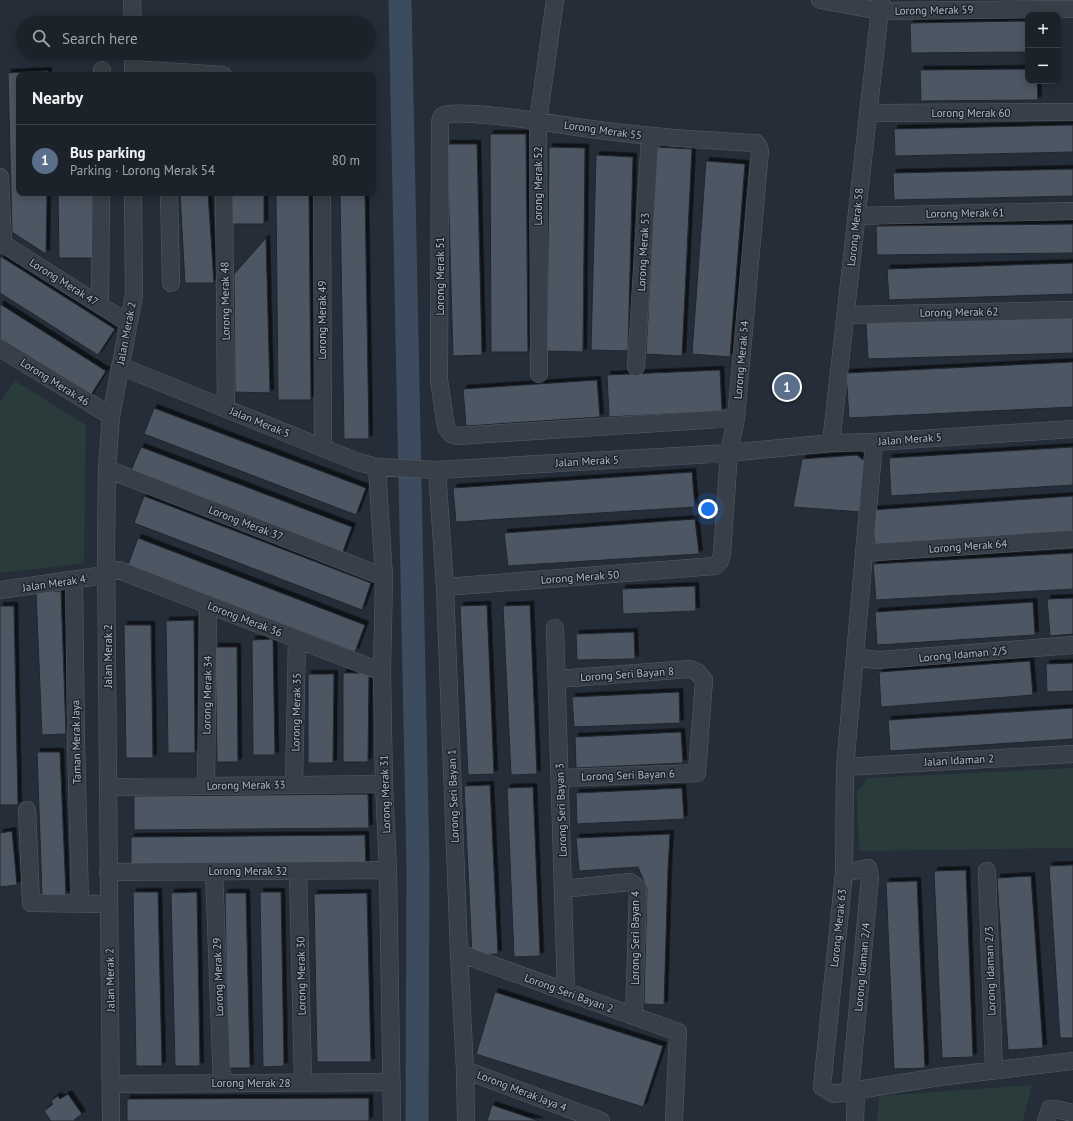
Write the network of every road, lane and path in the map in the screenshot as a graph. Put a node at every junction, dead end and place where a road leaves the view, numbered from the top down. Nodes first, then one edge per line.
1 (132, 0) edge
2 (555, 0) edge
3 (820, 0) edge
4 (880, 6) edge
5 (1073, 9) edge
6 (133, 16) edge
7 (133, 66) edge
8 (160, 72) edge
9 (1073, 112) edge
10 (868, 113) junction
11 (442, 116) joint
12 (538, 121) junction
13 (650, 136) junction
14 (760, 151) joint
15 (0, 177) edge
16 (101, 196) edge
17 (133, 196) edge
18 (169, 196) edge
19 (224, 196) edge
20 (322, 196) edge
21 (1073, 211) edge
22 (857, 216) junction
23 (1, 243) edge
24 (172, 283) dead end
25 (100, 305) junction
26 (1073, 310) edge
27 (846, 315) junction
28 (128, 323) junction
29 (2, 355) edge
30 (120, 366) junction
31 (636, 367) dead end
32 (539, 374) dead end
33 (226, 408) junction
34 (111, 416) junction
35 (736, 418) junction
36 (1073, 429) edge
37 (874, 442) junction
38 (831, 443) junction
39 (323, 448) junction
40 (729, 452) junction
41 (377, 467) junction
42 (107, 469) junction
43 (431, 470) junction
44 (1073, 540) edge
45 (864, 553) junction
46 (715, 566) joint
47 (107, 572) junction
48 (384, 577) junction
49 (74, 580) junction
50 (445, 587) junction
51 (0, 590) edge
52 (208, 604) junction
53 (555, 628) dead end
54 (297, 639) junction
55 (1073, 645) edge
56 (855, 654) junction
57 (382, 672) junction
58 (557, 679) junction
59 (1073, 754) edge
60 (845, 767) junction
61 (697, 773) joint
62 (560, 778) junction
63 (384, 784) junction
64 (294, 785) junction
65 (206, 786) junction
66 (109, 787) junction
67 (27, 810) dead end
68 (298, 870) junction
69 (388, 870) junction
70 (214, 871) junction
71 (987, 871) dead end
72 (108, 872) junction
73 (844, 873) junction
74 (563, 889) junction
75 (80, 904) junction
76 (109, 904) junction
77 (459, 953) junction
78 (566, 992) junction
79 (634, 1016) junction
80 (1073, 1061) edge
81 (465, 1070) junction
82 (994, 1070) junction
83 (303, 1082) junction
84 (392, 1082) junction
85 (222, 1083) junction
86 (111, 1084) junction
87 (853, 1091) junction
88 (1073, 1112) edge
89 (111, 1121) edge
90 (392, 1121) edge
91 (466, 1121) edge
92 (601, 1121) edge
93 (674, 1121) edge
94 (855, 1121) edge
95 (1046, 1121) edge

1 - 6 street
2 - 12 street, Lorong Merak 52
3 - 4 street, Lorong Merak 59
4 - 5 street, Lorong Merak 59
4 - 10 street, Lorong Merak 58
7 - 8 street
9 - 10 street, Lorong Merak 60
10 - 22 street, Lorong Merak 58
11 - 12 street, Lorong Merak 55
11 - 35 street, Lorong Merak 51
12 - 13 street, Lorong Merak 55
12 - 32 street, Lorong Merak 52
13 - 14 street, Lorong Merak 55
13 - 31 street, Lorong Merak 53
14 - 35 street, Lorong Merak 54
15 - 23 street
16 - 25 street
17 - 28 street, Jalan Merak 2
18 - 24 street
19 - 33 street, Lorong Merak 48
20 - 39 street, Lorong Merak 49
21 - 22 street, Lorong Merak 61
22 - 27 street, Lorong Merak 58
23 - 25 street, Lorong Merak 47
25 - 28 street, Lorong Merak 47
26 - 27 street, Lorong Merak 62
27 - 38 street, Lorong Merak 58
28 - 30 street, Jalan Merak 2
29 - 34 street, Lorong Merak 46
30 - 33 street, Jalan Merak 5
30 - 34 street, Jalan Merak 2
33 - 39 street, Jalan Merak 5
34 - 42 street, Jalan Merak 2
35 - 40 street, Lorong Merak 54
36 - 37 street, Jalan Merak 5
37 - 38 street, Jalan Merak 5
37 - 45 street, Lorong Merak 63
38 - 40 street, Jalan Merak 5
39 - 41 street, Jalan Merak 5
40 - 43 street, Jalan Merak 5
40 - 46 street, Lorong Merak 54
41 - 43 street, Jalan Merak 5
41 - 48 street, Lorong Merak 31
42 - 47 street, Jalan Merak 2
42 - 48 street, Lorong Merak 37
43 - 50 street, Lorong Seri Bayan 1
44 - 45 street, Lorong Merak 64
45 - 56 street, Lorong Merak 63
46 - 50 street, Lorong Merak 50
47 - 49 street, Jalan Merak 4
47 - 52 street, Lorong Merak 36
47 - 66 street, Jalan Merak 2
48 - 57 street, Lorong Merak 31
49 - 51 street, Jalan Merak 4
49 - 75 street, Taman Merak Jaya
50 - 77 street, Lorong Seri Bayan 1
52 - 54 street, Lorong Merak 36
52 - 65 street, Lorong Merak 34
53 - 58 street, Lorong Seri Bayan 3
54 - 57 street, Lorong Merak 36
54 - 64 street, Lorong Merak 35
55 - 56 street, Lorong Idaman 2/5
56 - 60 street, Lorong Merak 63
57 - 63 street, Lorong Merak 31
58 - 61 street, Lorong Seri Bayan 8
58 - 62 street, Lorong Seri Bayan 3
59 - 60 street, Jalan Idaman 2
60 - 73 street, Lorong Merak 63
61 - 62 street, Lorong Seri Bayan 6
62 - 74 street, Lorong Seri Bayan 3
63 - 64 street, Lorong Merak 33
63 - 69 street, Lorong Merak 31
64 - 65 street, Lorong Merak 33
65 - 66 street, Lorong Merak 33
66 - 72 street, Jalan Merak 2
67 - 75 street
68 - 69 street, Lorong Merak 32
68 - 70 street, Lorong Merak 32
68 - 83 street, Lorong Merak 30
69 - 84 street, Lorong Merak 31
70 - 72 street, Lorong Merak 32
70 - 85 street, Lorong Merak 29
71 - 82 street, Lorong Idaman 2/3
72 - 76 street, Jalan Merak 2
73 - 87 street, Lorong Merak 63
73 - 87 street, Lorong Idaman 2/4
74 - 78 street, Lorong Seri Bayan 3
74 - 79 street, Lorong Seri Bayan 4
75 - 76 street
76 - 86 street, Jalan Merak 2
77 - 78 street, Lorong Seri Bayan 2
77 - 81 street, Lorong Seri Bayan 1
78 - 79 street, Lorong Seri Bayan 2
79 - 93 street, Lorong Seri Bayan 2
80 - 82 street
81 - 91 street, Lorong Seri Bayan 1
81 - 92 street, Lorong Merak Jaya 4
82 - 87 street
83 - 84 street, Lorong Merak 28
83 - 85 street, Lorong Merak 28
84 - 90 street, Lorong Merak 31
85 - 86 street, Lorong Merak 28
86 - 89 street, Jalan Merak 2
87 - 94 street
88 - 95 street

